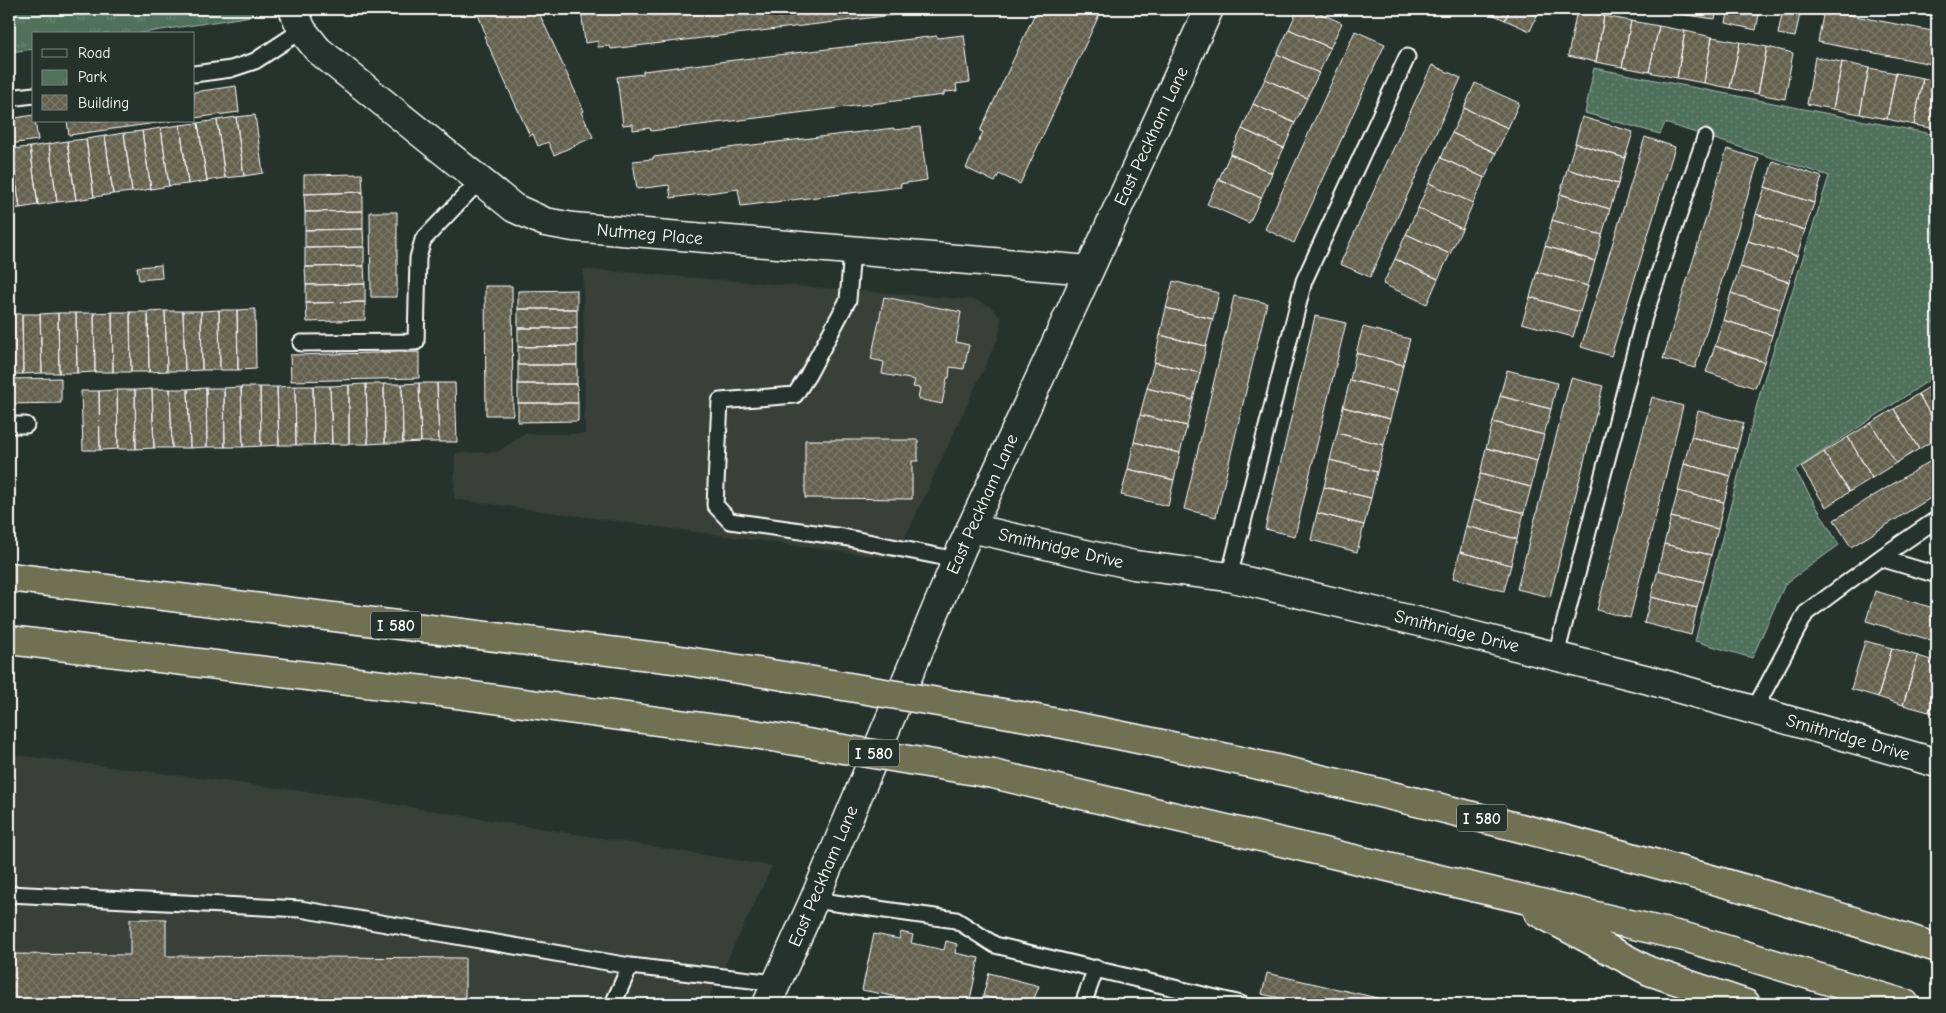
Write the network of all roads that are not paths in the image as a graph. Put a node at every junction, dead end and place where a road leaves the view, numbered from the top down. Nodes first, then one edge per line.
1 (1209, 9) edge
2 (297, 20) edge
3 (1407, 57) dead end
4 (195, 74) edge
5 (32, 95) edge
6 (9, 98) edge
7 (1706, 138) dead end
8 (480, 180) junction
9 (852, 251) junction
10 (1089, 270) junction
11 (301, 343) dead end
12 (9, 425) edge
13 (26, 425) dead end
14 (1937, 519) edge
15 (971, 528) junction
16 (1880, 558) junction
17 (957, 560) junction
18 (1937, 575) edge
19 (9, 577) edge
20 (1229, 577) junction
21 (9, 640) edge
22 (1556, 655) junction
23 (1754, 710) junction
24 (1937, 763) edge
25 (1502, 893) junction
26 (9, 894) edge
27 (814, 900) junction
28 (1937, 948) edge
29 (630, 966) junction
30 (1096, 968) junction
31 (772, 994) edge
32 (613, 1004) edge
33 (1083, 1004) edge
34 (1241, 1004) edge
35 (1746, 1004) edge
36 (1906, 1004) edge

1 - 10 street, East Peckham Lane
2 - 4 lane
2 - 8 street, Nutmeg Place
3 - 20 lane
5 - 6 lane
7 - 22 lane
8 - 9 street, Nutmeg Place
8 - 11 lane
9 - 10 street, Nutmeg Place
9 - 17 lane
10 - 15 street, East Peckham Lane
12 - 13 lane
14 - 16 lane
15 - 17 street, East Peckham Lane
15 - 20 street, Smithridge Drive
16 - 18 lane
16 - 23 lane
17 - 27 street, East Peckham Lane
19 - 28 highway, I 580, bridge
20 - 22 street, Smithridge Drive
21 - 25 highway, I 580, bridge
22 - 23 street, Smithridge Drive
23 - 24 street, Smithridge Drive
25 - 35 highway
25 - 36 highway, I 580
26 - 29 lane
27 - 30 lane
27 - 31 street, East Peckham Lane
29 - 31 lane
29 - 32 lane
30 - 33 lane
30 - 34 lane

